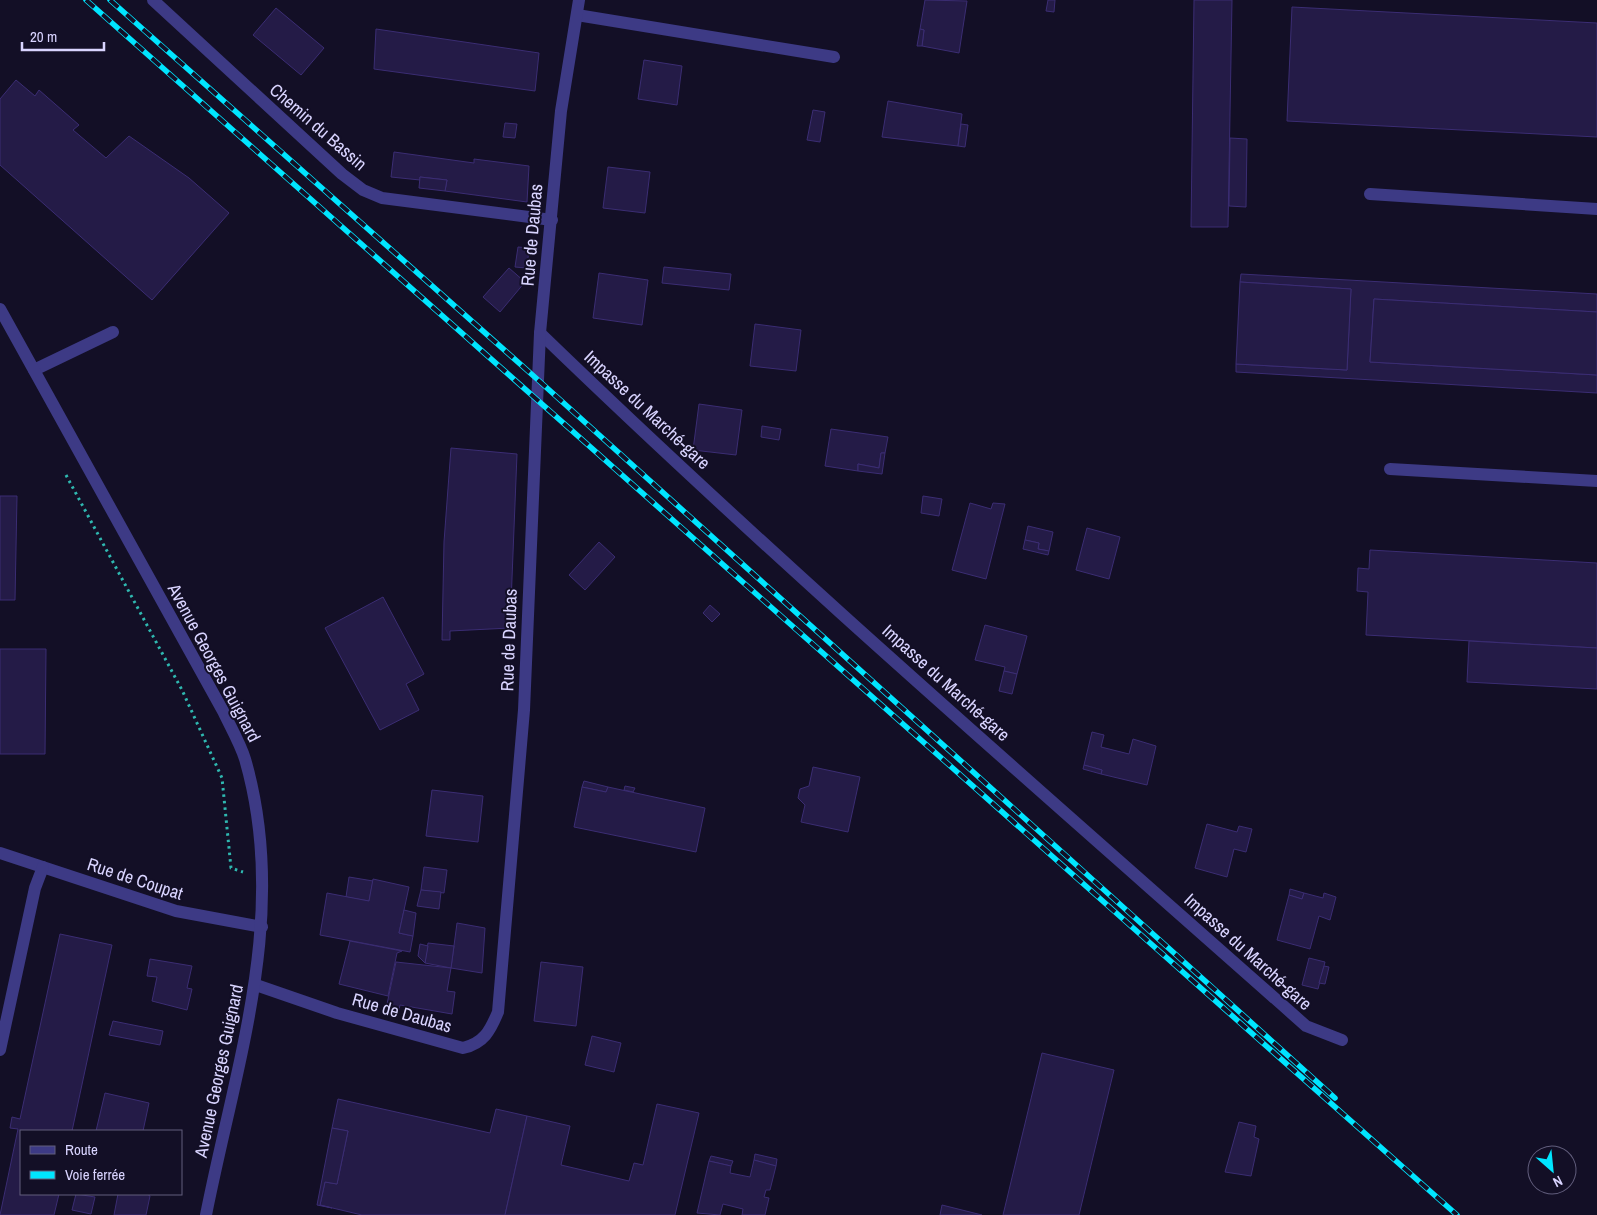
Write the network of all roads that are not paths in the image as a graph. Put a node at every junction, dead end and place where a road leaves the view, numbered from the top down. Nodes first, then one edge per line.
1 (153, 0) edge
2 (579, 0) edge
3 (577, 15) junction
4 (834, 57) dead end
5 (1370, 194) dead end
6 (1597, 209) edge
7 (552, 220) junction
8 (0, 309) edge
9 (113, 332) dead end
10 (540, 332) junction
11 (34, 370) junction
12 (1390, 469) dead end
13 (1597, 481) edge
14 (0, 853) edge
15 (42, 867) junction
16 (262, 927) junction
17 (256, 985) junction
18 (1342, 1040) dead end
19 (0, 1050) edge
20 (206, 1215) edge

1 - 7 street, Chemin du Bassin
2 - 3 street, Rue de Daubas
3 - 4 street
3 - 7 street, Rue de Daubas
5 - 6 street
7 - 10 street, Rue de Daubas
8 - 11 street, Avenue Georges Guignard
9 - 11 street
10 - 17 street, Rue de Daubas
10 - 18 street, Impasse du Marché-gare
11 - 16 street, Avenue Georges Guignard
12 - 13 street
14 - 15 street, Rue de Coupat
15 - 16 street, Rue de Coupat
15 - 19 street
16 - 17 street, Avenue Georges Guignard
17 - 20 street, Avenue Georges Guignard

